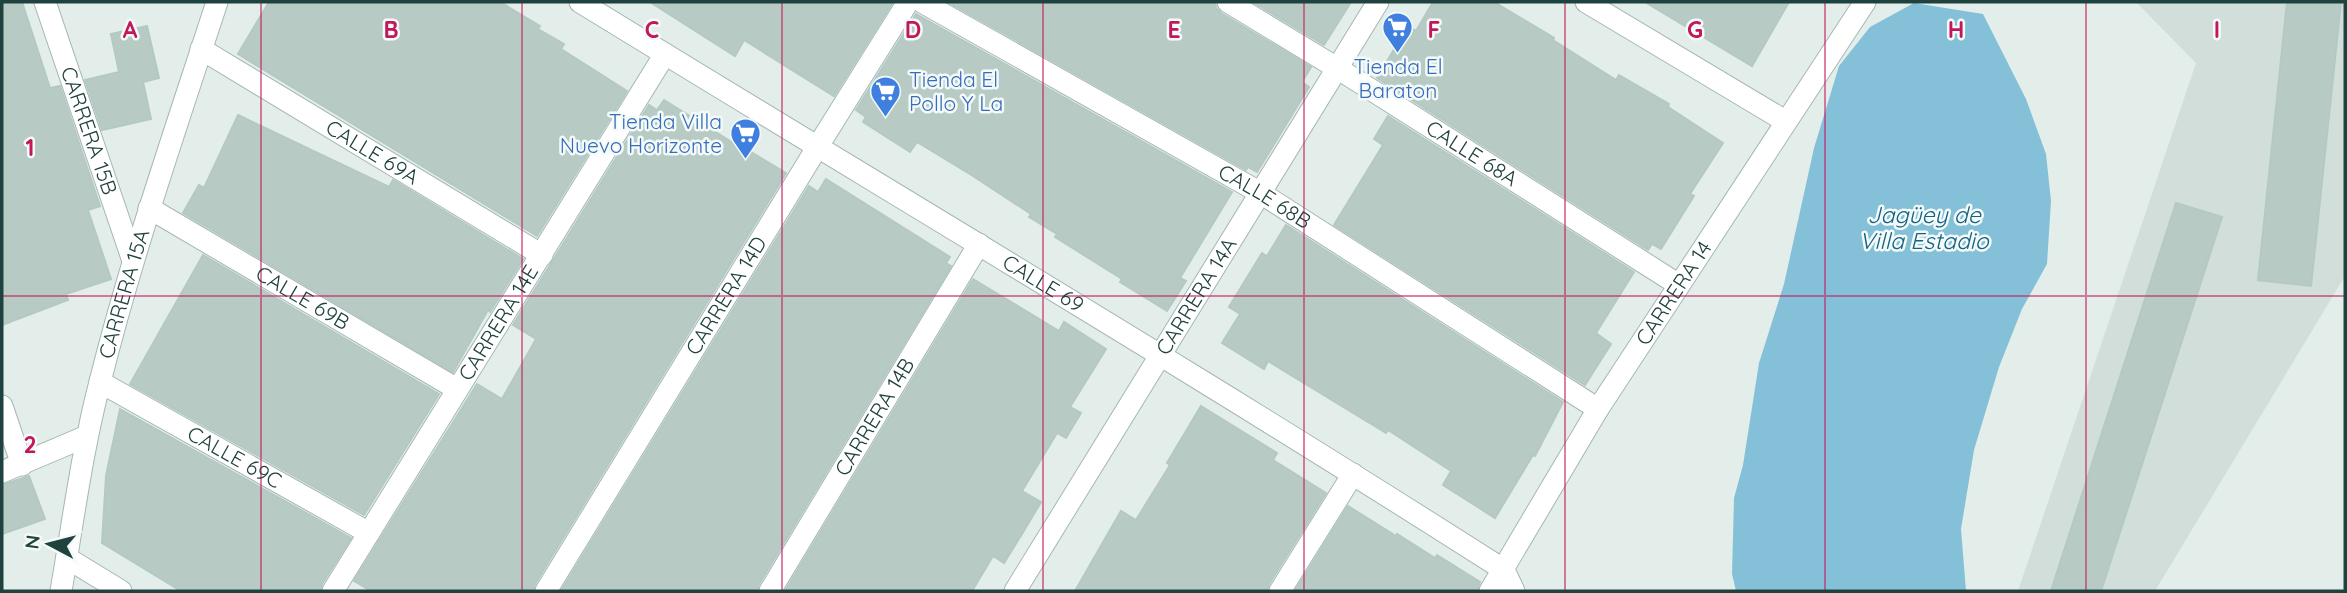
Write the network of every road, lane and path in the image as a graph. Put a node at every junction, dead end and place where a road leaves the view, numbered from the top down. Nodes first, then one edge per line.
1 (45, 2) edge
2 (217, 2) edge
3 (580, 2) edge
4 (908, 2) edge
5 (922, 2) edge
6 (1228, 2) edge
7 (1378, 2) edge
8 (1586, 2) edge
9 (1865, 2) edge
10 (201, 49) junction
11 (665, 54) junction
12 (1337, 68) junction
13 (1785, 121) junction
14 (818, 146) junction
15 (1259, 192) junction
16 (149, 208) junction
17 (979, 244) junction
18 (542, 255) junction
19 (133, 261) junction
20 (1679, 285) junction
21 (1160, 355) junction
22 (100, 383) junction
23 (457, 389) junction
24 (2, 406) edge
25 (1598, 409) junction
26 (87, 436) junction
27 (12, 468) edge
28 (1353, 474) junction
29 (369, 533) junction
30 (67, 558) junction
31 (1504, 570) junction
32 (61, 591) edge
33 (121, 591) edge
34 (333, 591) edge
35 (546, 591) edge
36 (770, 591) edge
37 (1015, 591) edge
38 (1280, 591) edge
39 (1490, 591) edge
40 (1514, 591) edge

1 - 19 street, CARRERA 15B
2 - 10 street, CARRERA 15A
3 - 11 street, CALLE 69
4 - 14 street, CARRERA 14D
5 - 15 street, CALLE 68B
6 - 12 street, CALLE 68A
7 - 12 street, CARRERA 14A
8 - 13 street
9 - 13 street, CARRERA 14
10 - 16 street, CARRERA 15A
10 - 18 street, CALLE 69A
11 - 14 street, CALLE 69
11 - 18 street, CARRERA 14E
12 - 15 street, CARRERA 14A
12 - 20 street, CALLE 68A
13 - 20 street, CARRERA 14
14 - 17 street, CALLE 69
14 - 35 street, CARRERA 14D
15 - 21 street, CARRERA 14A
15 - 25 street, CALLE 68B
16 - 19 street, CARRERA 15A
16 - 23 street, CALLE 69B
17 - 21 street, CALLE 69
17 - 36 street, CARRERA 14B
18 - 23 street, CARRERA 14E
19 - 22 street, CARRERA 15A
20 - 25 street, CARRERA 14
21 - 28 street, CALLE 69
21 - 37 street, CARRERA 14A
22 - 26 street, CARRERA 15A
22 - 29 street, CALLE 69C
23 - 29 street, CARRERA 14E
24 - 27 street
25 - 31 street, CARRERA 14
26 - 27 street
26 - 30 street, CARRERA 15A
28 - 31 street, CALLE 69
28 - 38 street
29 - 34 street, CARRERA 14E
30 - 32 street, CARRERA 15A
30 - 33 street
31 - 39 street, CARRERA 14
31 - 40 street

